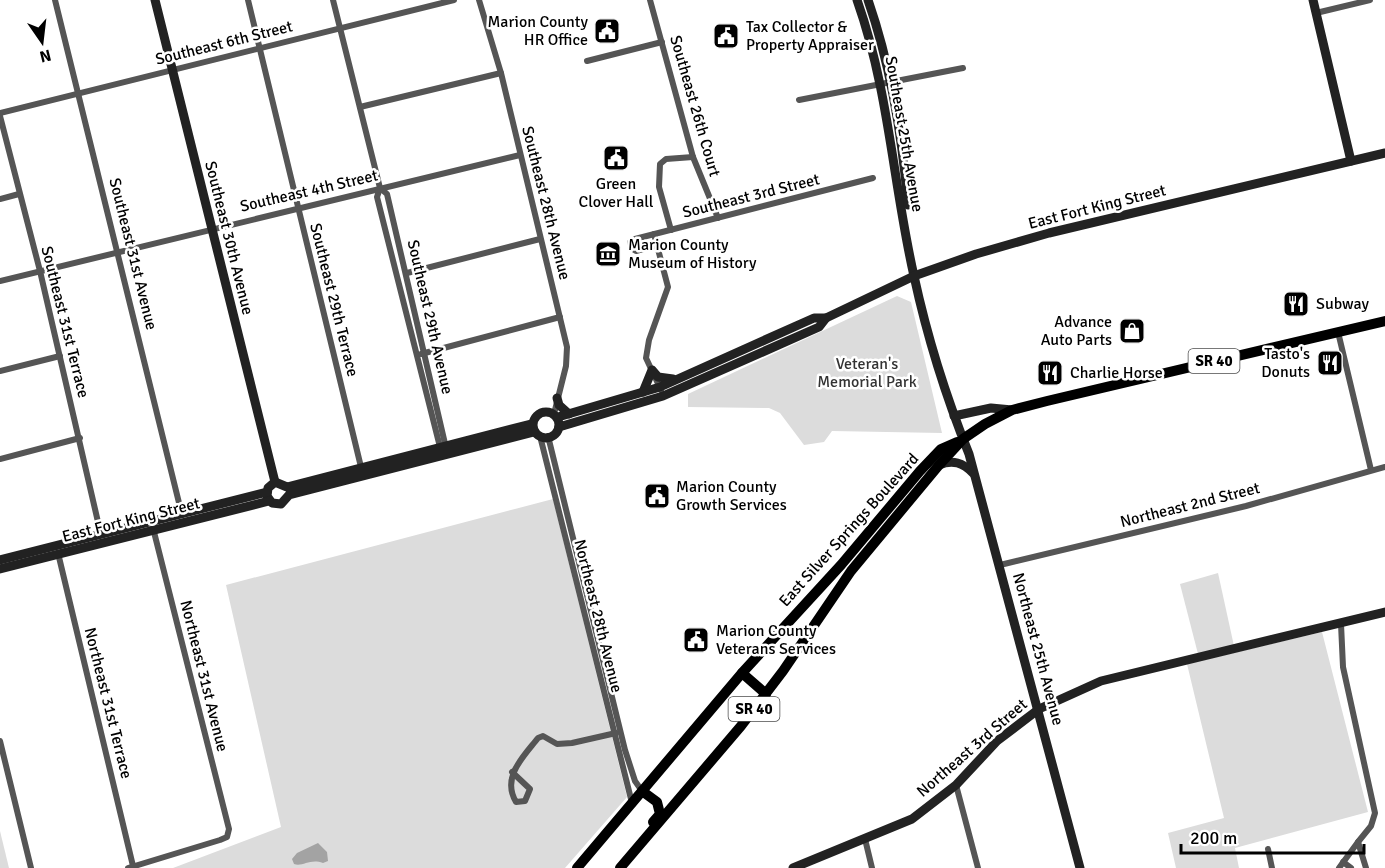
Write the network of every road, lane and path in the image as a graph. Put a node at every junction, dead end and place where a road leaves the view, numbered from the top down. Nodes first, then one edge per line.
1 (55, 0) edge
2 (155, 0) edge
3 (248, 0) edge
4 (333, 0) edge
5 (454, 0) edge
6 (478, 0) edge
7 (650, 0) edge
8 (857, 0) edge
9 (868, 0) edge
10 (1313, 0) edge
11 (1370, 0) edge
12 (1316, 13) junction
13 (340, 28) junction
14 (662, 42) junction
15 (260, 48) junction
16 (587, 61) dead end
17 (963, 68) dead end
18 (173, 69) junction
19 (501, 73) junction
20 (887, 82) junction
21 (79, 93) junction
22 (799, 100) dead end
23 (360, 107) junction
24 (0, 114) edge
25 (1385, 153) edge
26 (520, 155) junction
27 (693, 157) junction
28 (1351, 161) junction
29 (873, 178) dead end
30 (380, 189) junction
31 (19, 194) junction
32 (0, 199) edge
33 (298, 207) junction
34 (718, 218) junction
35 (211, 228) junction
36 (671, 230) junction
37 (654, 234) junction
38 (540, 239) junction
39 (657, 245) junction
40 (119, 253) junction
41 (40, 271) junction
42 (407, 273) junction
43 (914, 276) junction
44 (0, 281) edge
45 (560, 317) junction
46 (826, 318) junction
47 (1385, 321) edge
48 (1338, 332) junction
49 (424, 353) junction
50 (416, 355) junction
51 (60, 356) junction
52 (652, 370) junction
53 (0, 371) edge
54 (679, 379) junction
55 (643, 392) junction
56 (661, 392) junction
57 (557, 398) junction
58 (1012, 410) junction
59 (569, 414) junction
60 (954, 416) junction
61 (557, 419) junction
62 (538, 432) junction
63 (80, 438) junction
64 (963, 439) junction
65 (444, 451) junction
66 (0, 459) edge
67 (939, 465) junction
68 (361, 467) junction
69 (1385, 467) edge
70 (1371, 470) junction
71 (974, 475) junction
72 (275, 482) junction
73 (288, 491) junction
74 (268, 496) junction
75 (182, 515) junction
76 (153, 526) junction
77 (101, 535) junction
78 (57, 550) junction
79 (0, 560) edge
80 (1000, 565) junction
81 (0, 569) edge
82 (1385, 612) edge
83 (1341, 624) junction
84 (742, 673) junction
85 (766, 694) junction
86 (1039, 709) junction
87 (620, 732) junction
88 (612, 734) junction
89 (0, 741) edge
90 (512, 772) junction
91 (956, 785) junction
92 (642, 791) junction
93 (632, 803) junction
94 (865, 839) junction
95 (1358, 842) junction
96 (1268, 849) dead end
97 (1341, 865) edge
98 (131, 867) edge
99 (31, 868) edge
100 (577, 868) edge
101 (615, 868) edge
102 (620, 868) edge
103 (793, 868) edge
104 (872, 868) edge
105 (978, 868) edge
106 (1080, 868) edge
107 (1272, 868) edge
108 (1351, 868) edge
109 (1366, 868) edge

1 - 21 street, Southeast 31st Avenue
2 - 18 street, Southeast 30th Avenue
3 - 15 street, Southeast 29th Terrace
4 - 13 street, Southeast 29th Avenue
5 - 13 street, Southeast 6th Street
6 - 19 street, Southeast 28th Avenue
7 - 14 street, Southeast 26th Court
8 - 20 street, Southeast 25th Avenue
9 - 20 street, Southeast 25th Avenue
10 - 12 street
11 - 12 street
12 - 28 street
13 - 15 street, Southeast 6th Street
13 - 23 street, Southeast 29th Avenue
14 - 16 street
14 - 27 street, Southeast 26th Court
15 - 18 street, Southeast 6th Street
15 - 33 street, Southeast 29th Terrace
17 - 20 street
18 - 21 street, Southeast 6th Street
18 - 35 street, Southeast 30th Avenue
19 - 23 street
19 - 26 street, Southeast 28th Avenue
20 - 22 street
20 - 43 street, Southeast 25th Avenue
21 - 24 street, Southeast 6th Street
21 - 40 street, Southeast 31st Avenue
23 - 30 street, Southeast 29th Avenue
24 - 31 street, Southeast 31st Terrace
25 - 28 street, East Fort King Street
26 - 30 street, Southeast 4th Street
26 - 38 street, Southeast 28th Avenue
27 - 34 street, Southeast 26th Court
27 - 36 street
28 - 43 street, East Fort King Street
29 - 34 street, Southeast 3rd Street
30 - 33 street, Southeast 4th Street
30 - 42 street, Southeast 29th Avenue
30 - 50 street, Southeast 29th Avenue
31 - 32 street
31 - 41 street, Southeast 31st Terrace
33 - 35 street, Southeast 4th Street
33 - 68 street, Southeast 29th Terrace
34 - 36 street, Southeast 3rd Street
35 - 40 street, Southeast 4th Street
35 - 72 street, Southeast 30th Avenue
36 - 37 street, Southeast 3rd Street
37 - 39 street
37 - 39 street, Southeast 3rd Street
38 - 42 street
38 - 45 street, Southeast 28th Avenue
39 - 52 street
40 - 41 street, Southeast 4th Street
40 - 75 street, Southeast 31st Avenue
41 - 44 street, Southeast 4th Street
41 - 51 street, Southeast 31st Terrace
42 - 49 street, Southeast 29th Avenue
43 - 46 street, East Fort King Street
43 - 60 street, Southeast 25th Avenue
45 - 49 street
45 - 57 street, Southeast 28th Avenue
46 - 54 street, East Fort King Street
46 - 56 street, East Fort King Street
47 - 48 main road, East Silver Springs Boulevard / SR 40
48 - 58 main road, East Silver Springs Boulevard / SR 40
48 - 70 street
49 - 50 street
49 - 65 street, Southeast 29th Avenue
50 - 65 street, Southeast 29th Avenue
51 - 53 street
51 - 63 street, Southeast 31st Terrace
52 - 54 street
52 - 55 street
52 - 56 street
54 - 56 street, East Fort King Street
55 - 56 street, East Fort King Street
55 - 59 street, East Fort King Street
56 - 61 street, East Fort King Street
57 - 59 street
57 - 61 street, Southeast 28th Avenue
58 - 60 street
58 - 64 main road, East Silver Springs Boulevard / SR 40
59 - 61 street, East Fort King Street
60 - 64 street, Southeast 25th Avenue
61 - 62 street
61 - 62 street, East Fort King Street
62 - 65 street, East Fort King Street
62 - 87 street, Northeast 28th Avenue
62 - 88 street, Northeast 28th Avenue
63 - 66 street
63 - 77 street, Southeast 31st Terrace
64 - 67 main road, East Silver Springs Boulevard / SR 40
64 - 71 street, Northeast 25th Avenue
64 - 84 main road, East Silver Springs Boulevard / SR 40
65 - 68 street, East Fort King Street
65 - 73 street, East Fort King Street
67 - 71 street
67 - 85 main road, East Silver Springs Boulevard / SR 40
68 - 73 street, East Fort King Street
69 - 70 street, Northeast 2nd Street
70 - 80 street, Northeast 2nd Street
71 - 80 street, Northeast 25th Avenue
72 - 73 street
72 - 74 street
73 - 74 street, East Fort King Street
74 - 75 street, East Fort King Street
74 - 76 street, East Fort King Street
75 - 76 street, East Fort King Street
76 - 77 street, East Fort King Street
76 - 78 street, East Fort King Street
76 - 98 street, Northeast 31st Avenue
77 - 78 street, East Fort King Street
78 - 79 street, East Fort King Street
78 - 81 street, East Fort King Street
78 - 98 street, Northeast 31st Terrace
80 - 86 street, Northeast 25th Avenue
82 - 83 street, Northeast 3rd Street
83 - 86 street, Northeast 3rd Street
83 - 95 street
84 - 85 main road
84 - 92 main road, East Silver Springs Boulevard / SR 40
85 - 102 main road, East Silver Springs Boulevard / SR 40
86 - 91 street, Northeast 3rd Street
86 - 106 street, Northeast 25th Avenue
87 - 88 street
87 - 92 street, Northeast 28th Avenue
88 - 90 street
88 - 93 street, Northeast 28th Avenue
89 - 99 street
90 - 90 street
91 - 94 street, Northeast 3rd Street
91 - 105 street
92 - 93 main road, East Silver Springs Boulevard / SR 40
92 - 101 main road
93 - 100 main road, East Silver Springs Boulevard / SR 40
94 - 103 street, Northeast 3rd Street
94 - 104 street
95 - 97 street
95 - 109 street
96 - 107 street
97 - 108 street

